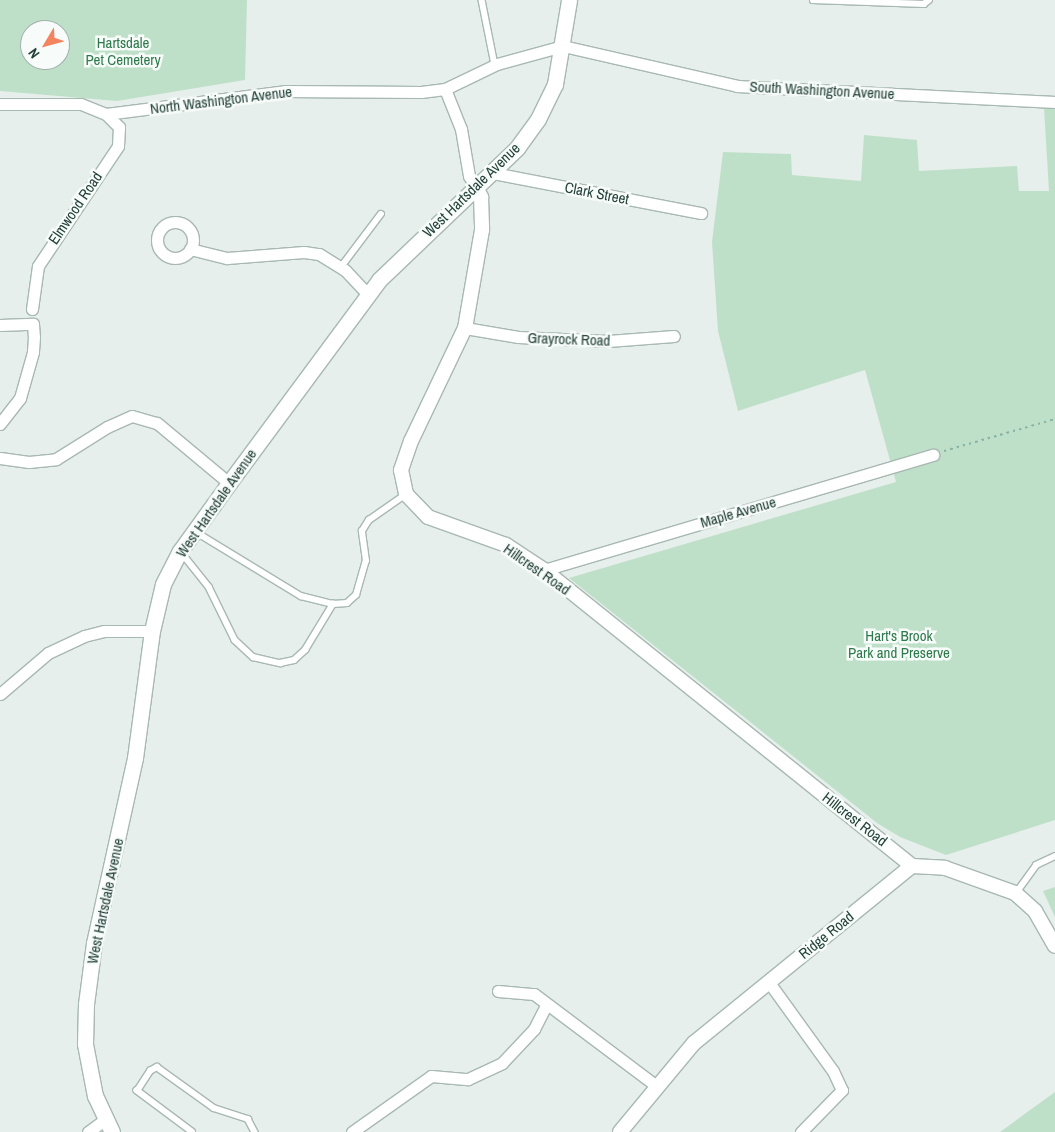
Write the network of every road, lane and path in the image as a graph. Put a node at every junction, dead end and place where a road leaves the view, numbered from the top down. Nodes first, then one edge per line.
1 (482, 0) edge
2 (569, 0) edge
3 (813, 0) edge
4 (929, 0) edge
5 (563, 46) junction
6 (495, 65) junction
7 (445, 89) junction
8 (1055, 102) edge
9 (0, 104) edge
10 (106, 114) junction
11 (493, 173) junction
12 (475, 186) junction
13 (701, 213) dead end
14 (381, 214) dead end
15 (190, 249) dead end
16 (341, 267) junction
17 (368, 295) junction
18 (32, 309) dead end
19 (0, 325) edge
20 (465, 328) junction
21 (674, 336) dead end
22 (1055, 419) edge
23 (0, 424) edge
24 (933, 455) joint
25 (0, 458) edge
26 (228, 482) junction
27 (406, 494) junction
28 (194, 531) junction
29 (180, 551) junction
30 (544, 570) junction
31 (333, 604) junction
32 (152, 631) junction
33 (0, 694) edge
34 (1055, 856) edge
35 (912, 866) junction
36 (1015, 893) junction
37 (1055, 946) edge
38 (768, 981) junction
39 (498, 991) dead end
40 (547, 1004) junction
41 (658, 1087) junction
42 (109, 1125) edge
43 (88, 1132) edge
44 (192, 1132) edge
45 (255, 1132) edge
46 (352, 1132) edge
47 (620, 1132) edge
48 (801, 1132) edge

1 - 6 lane
2 - 5 main road, West Hartsdale Avenue
3 - 4 lane
5 - 6 street, North Washington Avenue
5 - 8 street, South Washington Avenue
5 - 11 main road, West Hartsdale Avenue
6 - 7 street, North Washington Avenue
7 - 10 street, North Washington Avenue
7 - 12 street
9 - 10 street, North Washington Avenue
10 - 18 street, Elmwood Road
11 - 12 main road, West Hartsdale Avenue
11 - 13 street, Clark Street
12 - 17 main road, West Hartsdale Avenue
12 - 20 street
14 - 16 lane
15 - 16 street
16 - 17 street
17 - 26 main road, West Hartsdale Avenue
19 - 23 street
20 - 21 street, Grayrock Road
20 - 27 street
22 - 24 path
24 - 30 street, Maple Avenue
25 - 26 street
26 - 28 main road, West Hartsdale Avenue
27 - 30 street, Hillcrest Road
27 - 31 lane
28 - 29 main road, West Hartsdale Avenue
28 - 31 lane
29 - 31 lane
29 - 32 main road, West Hartsdale Avenue
30 - 35 street, Hillcrest Road
32 - 33 street
32 - 42 main road, West Hartsdale Avenue
34 - 36 lane
35 - 36 street
35 - 38 street, Ridge Road
36 - 37 street
38 - 41 street, Ridge Road
38 - 48 street
39 - 40 street
40 - 41 street
40 - 46 street
41 - 47 street, Ridge Road
42 - 43 street
44 - 45 lane

